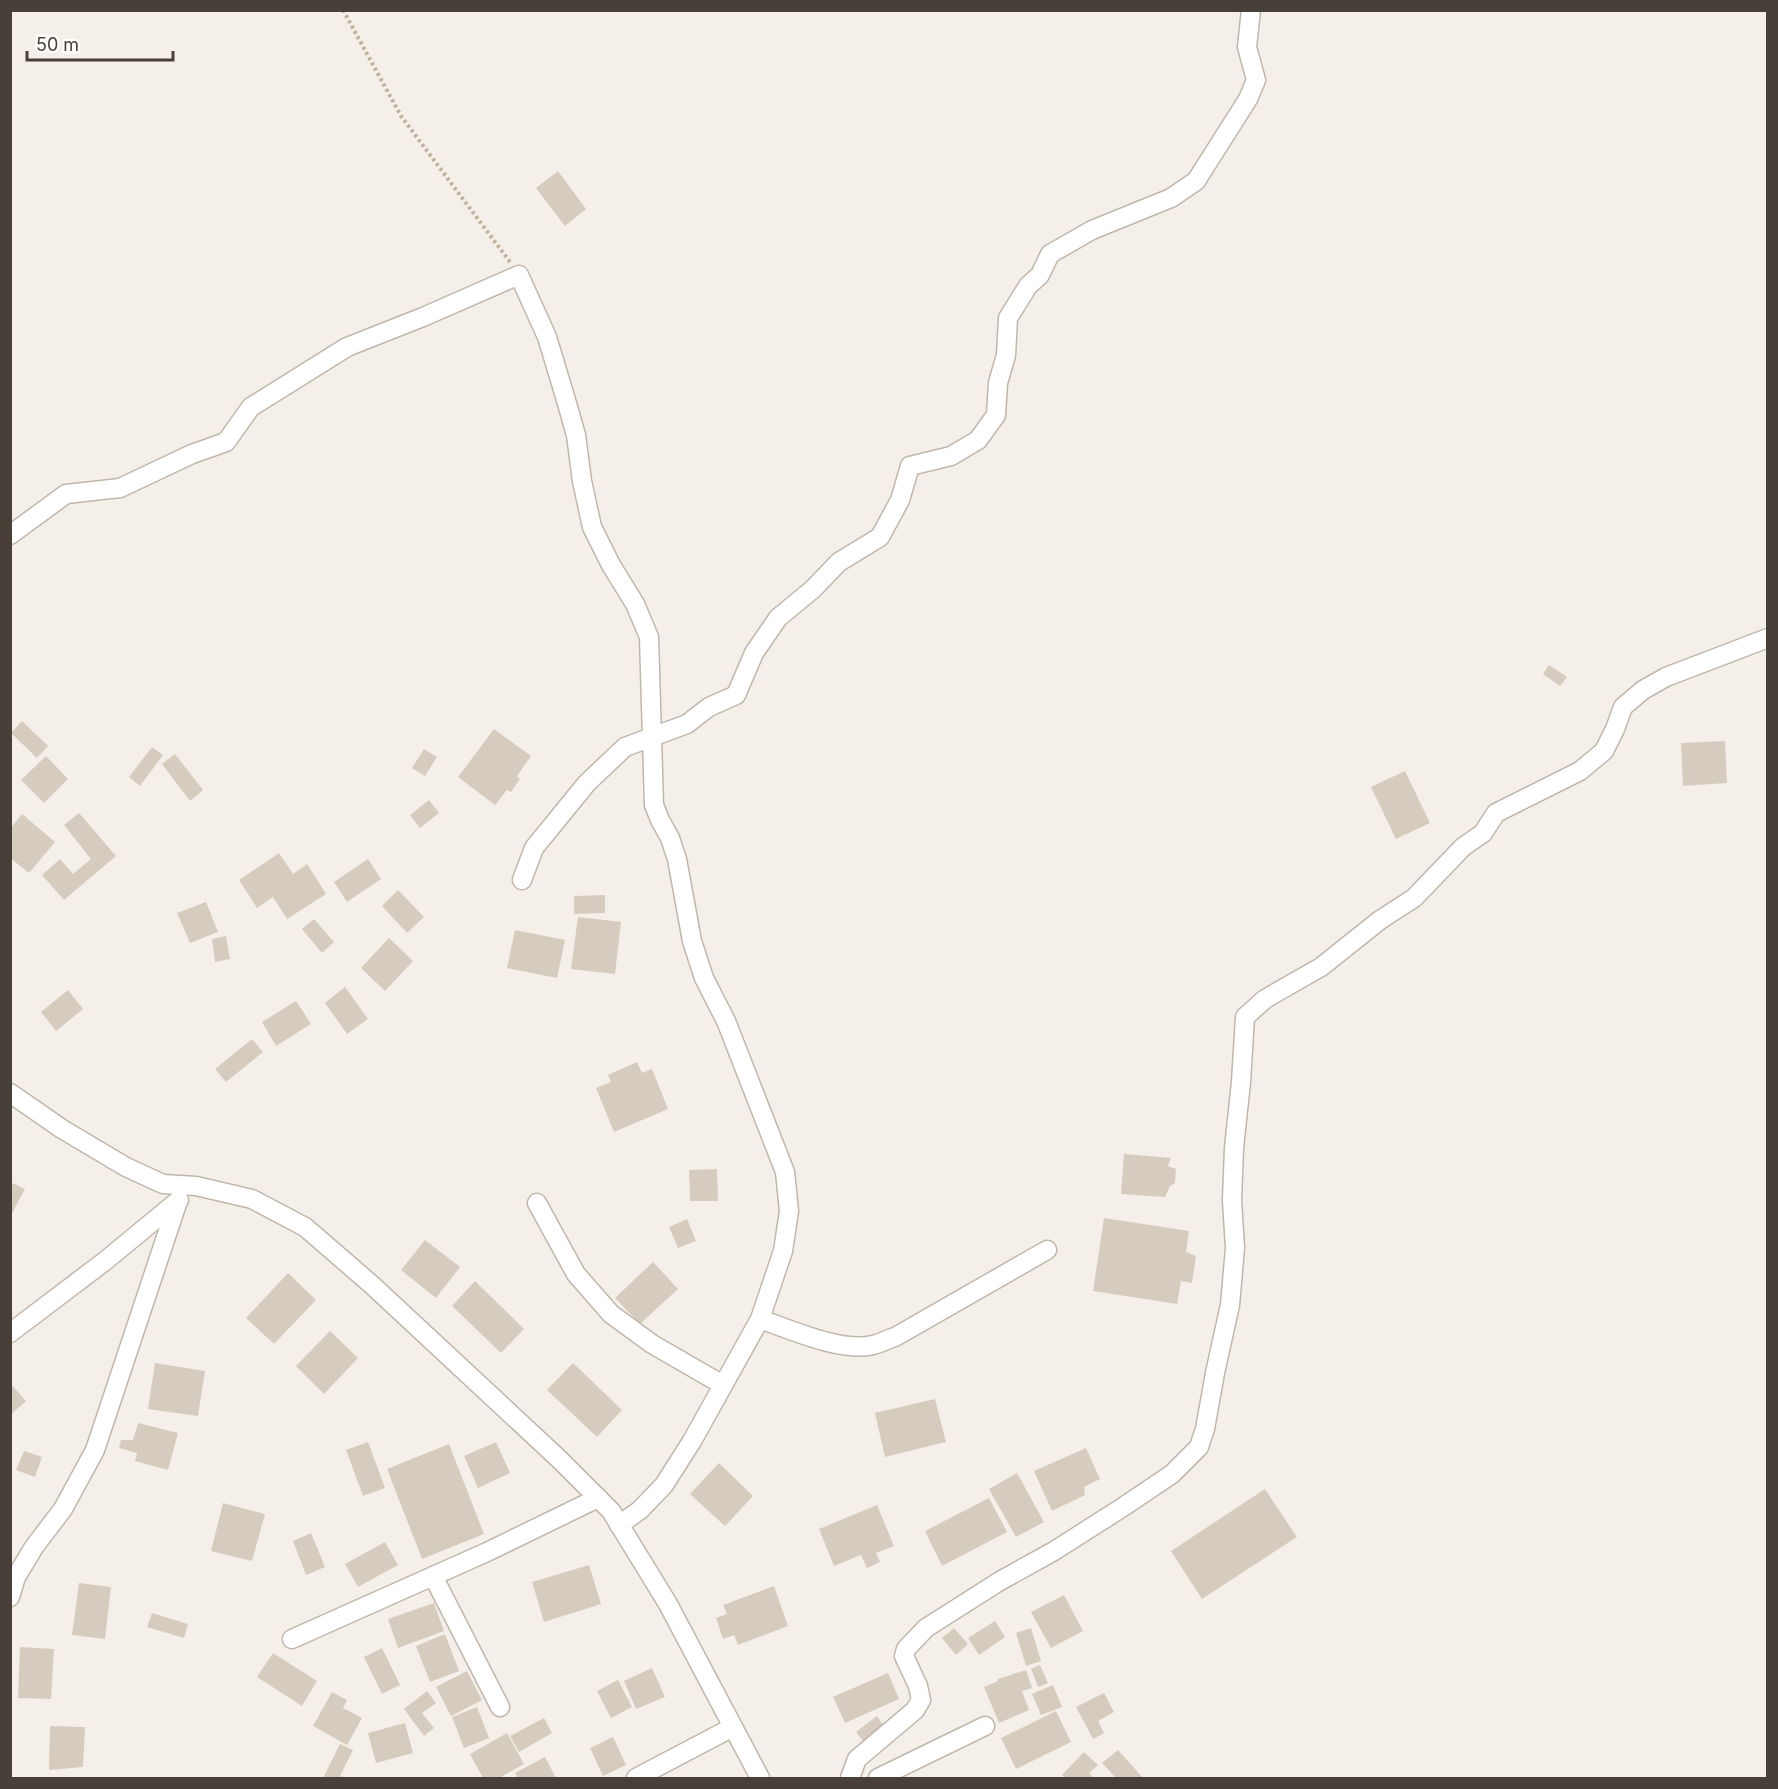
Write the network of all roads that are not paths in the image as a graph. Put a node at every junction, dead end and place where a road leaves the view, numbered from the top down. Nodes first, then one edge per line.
1 (1251, 10) edge
2 (10, 535) edge
3 (1767, 638) edge
4 (653, 736) junction
5 (522, 880) dead end
6 (10, 1093) edge
7 (196, 1186) junction
8 (178, 1201) junction
9 (537, 1203) dead end
10 (1047, 1250) dead end
11 (760, 1319) junction
12 (10, 1333) edge
13 (723, 1385) junction
14 (598, 1498) junction
15 (619, 1525) junction
16 (433, 1576) junction
17 (10, 1597) edge
18 (292, 1639) dead end
19 (500, 1707) dead end
20 (985, 1726) dead end
21 (732, 1727) junction
22 (636, 1779) edge
23 (760, 1779) edge
24 (850, 1779) edge
25 (878, 1779) edge

1 - 4 street
2 - 4 street
3 - 24 street
4 - 5 street
4 - 11 street
6 - 7 street
7 - 8 street
7 - 14 street
8 - 12 street
8 - 17 street
9 - 13 street
10 - 11 street
11 - 13 street
13 - 15 street
14 - 15 street
14 - 16 street
15 - 21 street
16 - 18 street
16 - 19 street
20 - 25 street
21 - 22 street
21 - 23 street

